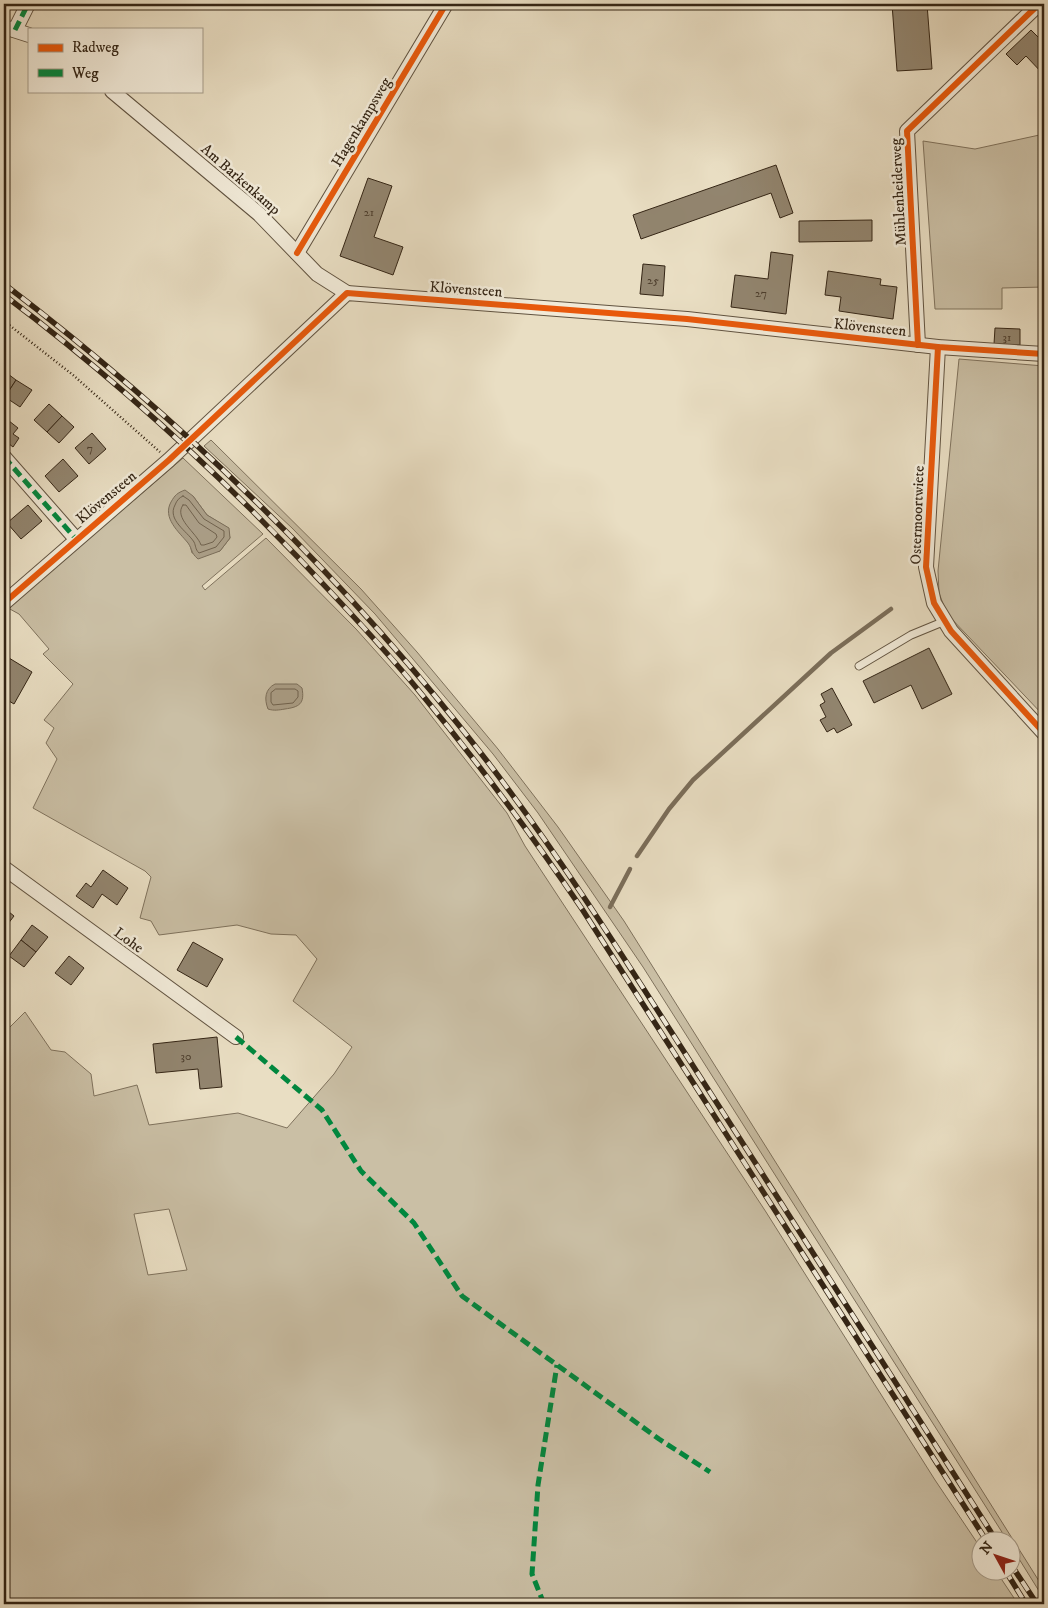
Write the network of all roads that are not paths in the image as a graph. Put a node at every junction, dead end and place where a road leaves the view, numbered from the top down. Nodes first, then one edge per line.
1 (28, 4) edge
2 (446, 4) edge
3 (1039, 4) edge
4 (9, 28) edge
5 (28, 35) edge
6 (113, 92) edge
7 (297, 254) junction
8 (347, 293) junction
9 (918, 345) junction
10 (938, 347) junction
11 (1044, 354) edge
12 (4, 457) edge
13 (76, 540) junction
14 (4, 602) edge
15 (945, 622) junction
16 (859, 666) dead end
17 (1044, 733) edge
18 (4, 868) edge
19 (236, 1037) dead end

1 - 4 street
2 - 7 street, Hagenkampsweg
3 - 9 street, Mühlenheiderweg
4 - 5 street
6 - 7 street, Am Barkenkamp
7 - 8 street, Am Barkenkamp
8 - 9 street, Klövensteen
8 - 13 street, Klövensteen
9 - 10 street, Klövensteen
10 - 11 street, Klövensteen
10 - 15 street, Ostermoortwiete
12 - 13 street
13 - 14 street, Klövensteen
15 - 16 lane
15 - 17 street, Ostermoortwiete
18 - 19 street, Lohe

